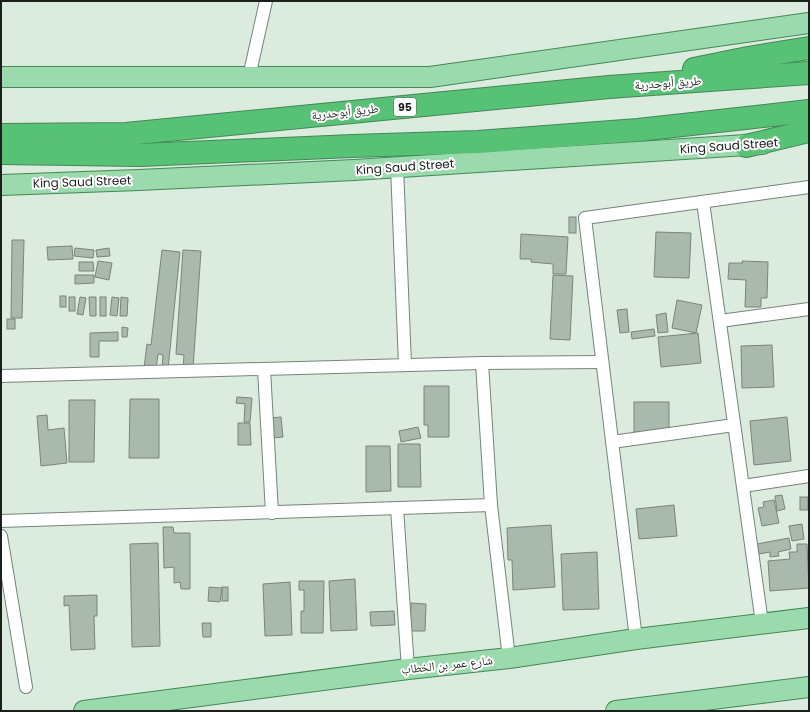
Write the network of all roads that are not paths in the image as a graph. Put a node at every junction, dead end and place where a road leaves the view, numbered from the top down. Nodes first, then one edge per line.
1 (266, 1) edge
2 (809, 23) edge
3 (809, 48) edge
4 (809, 73) edge
5 (1, 77) edge
6 (249, 77) junction
7 (609, 87) junction
8 (809, 111) edge
9 (1, 121) edge
10 (809, 132) edge
11 (126, 134) junction
12 (1, 135) edge
13 (809, 139) edge
14 (746, 146) junction
15 (1, 153) edge
16 (397, 167) junction
17 (1, 185) edge
18 (809, 187) edge
19 (703, 202) junction
20 (809, 309) edge
21 (720, 321) junction
22 (602, 362) junction
23 (482, 363) junction
24 (405, 365) junction
25 (264, 369) junction
26 (1, 376) edge
27 (734, 425) junction
28 (612, 442) junction
29 (809, 476) edge
30 (742, 486) junction
31 (491, 506) junction
32 (396, 508) junction
33 (272, 512) junction
34 (1, 521) edge
35 (1, 536) edge
36 (809, 618) edge
37 (762, 623) junction
38 (636, 639) junction
39 (509, 658) junction
40 (408, 668) junction
41 (26, 687) dead end
42 (809, 687) edge
43 (84, 711) edge
44 (620, 711) edge

1 - 6 street
2 - 6 main road
3 - 7 highway
4 - 7 highway, طريق أبوحدرية / 95
5 - 6 main road
7 - 11 highway, طريق أبوحدرية / 95
8 - 15 highway
9 - 11 highway
10 - 14 highway
11 - 12 highway, طريق أبوحدرية / 95
13 - 14 main road, King Saud Street
14 - 16 main road, King Saud Street
16 - 17 main road, King Saud Street
16 - 24 street
18 - 19 street
19 - 21 street
19 - 22 street
20 - 21 street
21 - 27 street
22 - 23 street
22 - 28 street
23 - 24 street
23 - 31 street
24 - 25 street
25 - 26 street
25 - 33 street
27 - 28 street
27 - 30 street
28 - 38 street
29 - 30 street
30 - 37 street
31 - 32 street
31 - 39 street
32 - 33 street
32 - 40 street
33 - 34 street
35 - 41 street
36 - 37 main road, شارع عمر بن الخطاب
37 - 38 main road, شارع عمر بن الخطاب
38 - 39 main road, شارع عمر بن الخطاب
39 - 40 main road, شارع عمر بن الخطاب
40 - 43 main road, شارع عمر بن الخطاب
42 - 44 main road

